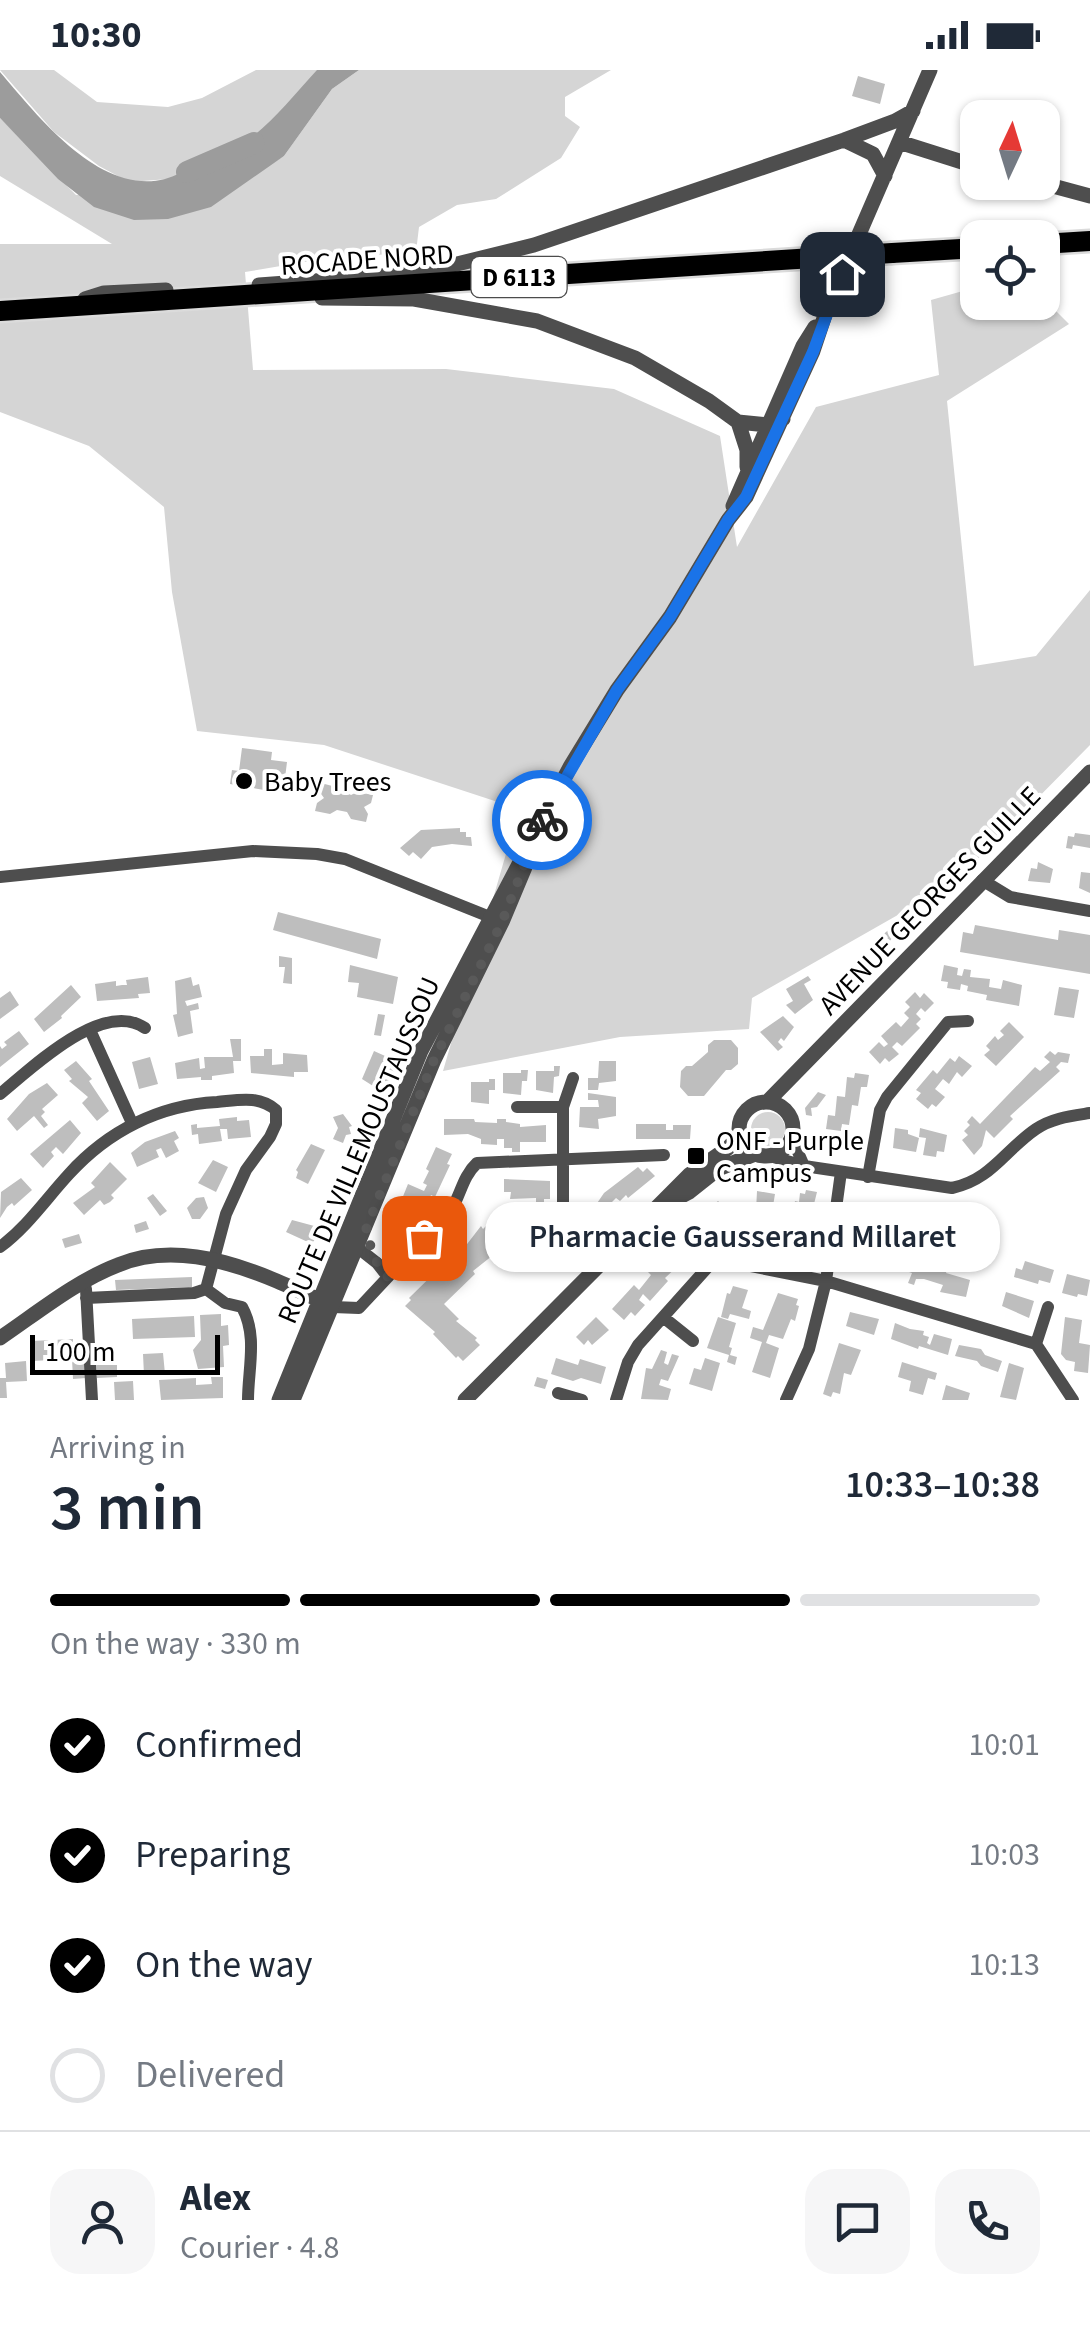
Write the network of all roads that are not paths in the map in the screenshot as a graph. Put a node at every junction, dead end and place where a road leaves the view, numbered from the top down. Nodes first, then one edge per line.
1 (930, 70) edge
2 (913, 111) junction
3 (844, 140) junction
4 (899, 142) junction
5 (960, 161) edge
6 (884, 176) junction
7 (1060, 188) edge
8 (1090, 196) edge
9 (1090, 241) edge
10 (1060, 243) edge
11 (960, 249) edge
12 (226, 295) junction
13 (53, 308) junction
14 (0, 311) edge
15 (738, 422) junction
16 (776, 422) junction
17 (747, 468) junction
18 (728, 520) junction
19 (1090, 772) edge
20 (0, 877) edge
21 (982, 880) junction
22 (1090, 911) edge
23 (496, 920) junction
24 (968, 1022) dead end
25 (145, 1028) dead end
26 (90, 1030) junction
27 (804, 1063) junction
28 (573, 1078) dead end
29 (0, 1094) edge
30 (767, 1102) junction
31 (517, 1107) dead end
32 (563, 1107) junction
33 (786, 1111) junction
34 (1090, 1114) edge
35 (132, 1123) junction
36 (740, 1135) junction
37 (792, 1138) junction
38 (664, 1155) dead end
39 (763, 1155) junction
40 (564, 1160) junction
41 (804, 1166) junction
42 (841, 1172) junction
43 (868, 1177) junction
44 (564, 1205) dead end
45 (659, 1207) junction
46 (743, 1212) dead end
47 (365, 1232) junction
48 (0, 1247) edge
49 (358, 1248) junction
50 (336, 1256) junction
51 (715, 1259) junction
52 (214, 1260) junction
53 (377, 1262) junction
54 (388, 1277) junction
55 (826, 1281) junction
56 (206, 1289) junction
57 (86, 1290) junction
58 (325, 1303) junction
59 (1048, 1306) dead end
60 (664, 1317) junction
61 (0, 1338) edge
62 (692, 1341) dead end
63 (1036, 1344) junction
64 (558, 1393) dead end
65 (92, 1400) edge
66 (248, 1400) edge
67 (279, 1400) edge
68 (293, 1400) edge
69 (464, 1400) edge
70 (582, 1400) edge
71 (616, 1400) edge
72 (786, 1400) edge
73 (1073, 1400) edge

1 - 2 street, ROUTE DE VILLEMOUSTAUSSOU
2 - 3 street
2 - 4 street, ROUTE DE VILLEMOUSTAUSSOU
3 - 6 street
3 - 13 street
4 - 5 street
4 - 6 street, ROUTE DE VILLEMOUSTAUSSOU
6 - 16 street, ROUTE DE VILLEMOUSTAUSSOU
7 - 8 street
9 - 10 main road
11 - 12 main road, ROCADE NORD / D 6113, bridge
12 - 13 main road, ROCADE NORD / D 6113
12 - 15 street
13 - 14 main road, ROCADE NORD / D 6113
15 - 16 street
15 - 17 street
16 - 17 street, ROUTE DE VILLEMOUSTAUSSOU
16 - 18 street, ROUTE DE VILLEMOUSTAUSSOU
17 - 18 street, ROUTE DE VILLEMOUSTAUSSOU
18 - 23 street, ROUTE DE VILLEMOUSTAUSSOU
19 - 21 street, AVENUE GEORGES GUILLE
20 - 23 street
21 - 22 street
21 - 27 street, AVENUE GEORGES GUILLE
23 - 47 street, ROUTE DE VILLEMOUSTAUSSOU
23 - 50 street, ROUTE DE VILLEMOUSTAUSSOU
24 - 43 street
25 - 26 street
26 - 29 street
26 - 35 street
27 - 30 street, AVENUE GEORGES GUILLE
27 - 33 street, AVENUE GEORGES GUILLE
28 - 32 street
30 - 33 street
30 - 36 street
31 - 32 street
32 - 40 street
33 - 37 street
34 - 43 street
35 - 48 street
35 - 52 street
36 - 39 street
36 - 45 street
37 - 39 street
37 - 41 street
38 - 40 street
39 - 41 street
39 - 45 street
40 - 44 street
40 - 54 street
41 - 42 street
42 - 43 street
42 - 55 street
45 - 69 street
46 - 51 street
47 - 49 street, ROUTE DE VILLEMOUSTAUSSOU
47 - 53 street
49 - 50 street
49 - 53 street
49 - 58 street, ROUTE DE VILLEMOUSTAUSSOU
50 - 58 street, ROUTE DE VILLEMOUSTAUSSOU
51 - 55 street
51 - 60 street
52 - 56 street
52 - 57 street
52 - 58 street
53 - 54 street
54 - 58 street
55 - 63 street
55 - 72 street
56 - 57 street
56 - 66 street
57 - 61 street
57 - 65 street
58 - 67 street, ROUTE DE VILLEMOUSTAUSSOU
58 - 68 street, ROUTE DE VILLEMOUSTAUSSOU
59 - 63 street
60 - 62 street
60 - 71 street
63 - 73 street
64 - 70 street

